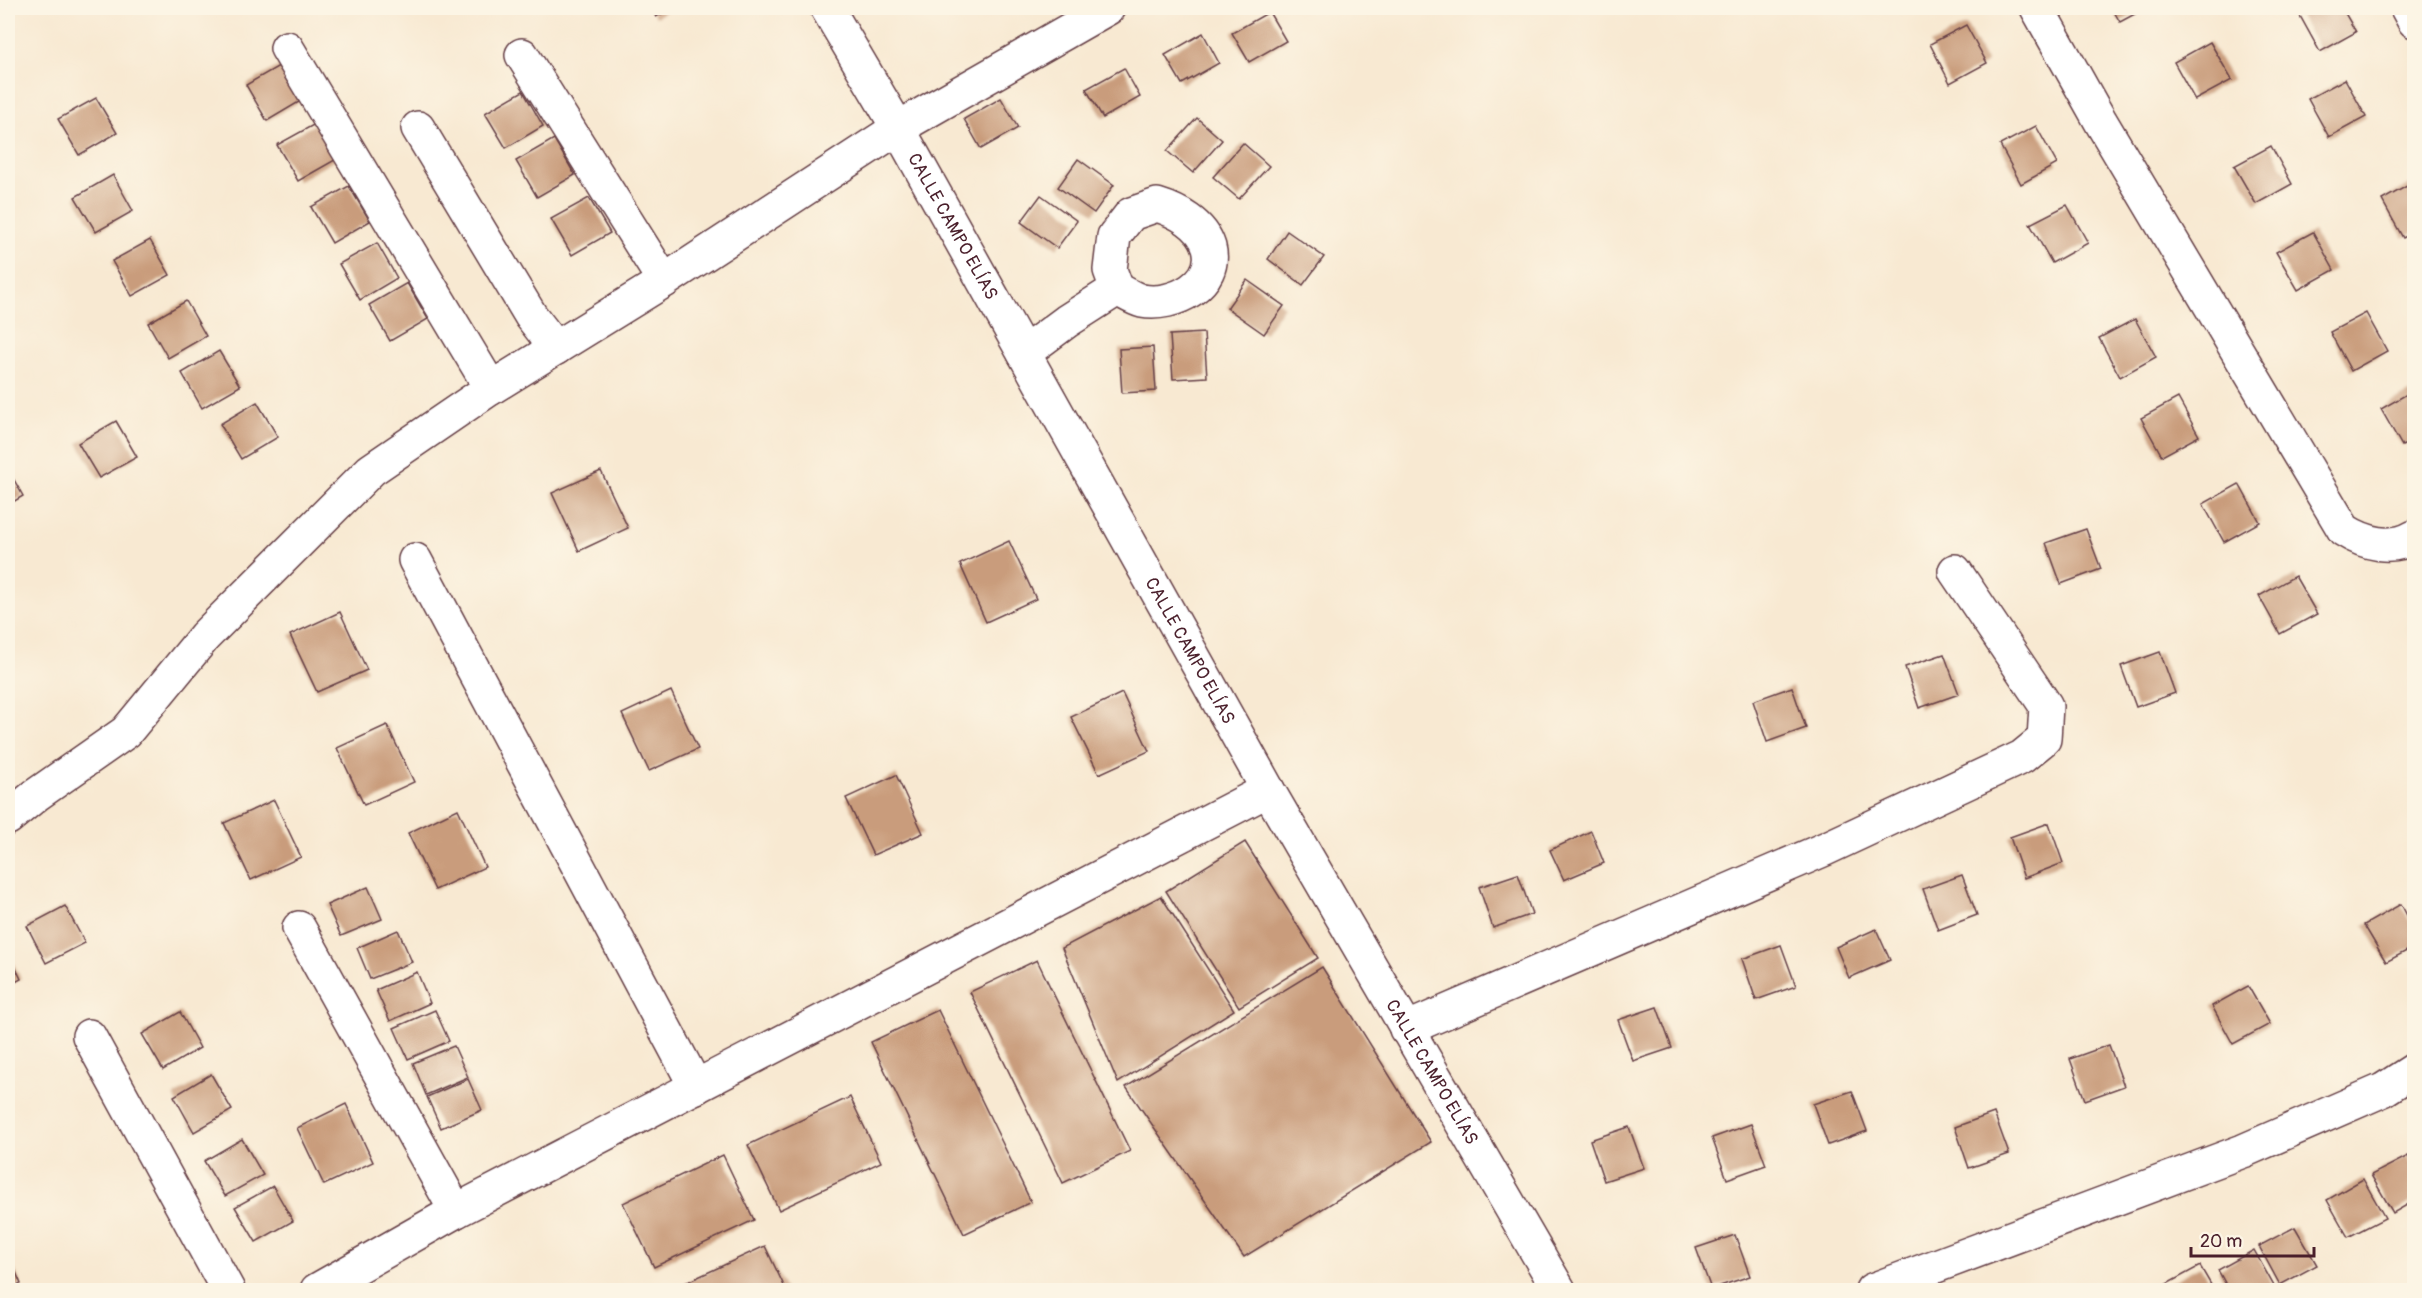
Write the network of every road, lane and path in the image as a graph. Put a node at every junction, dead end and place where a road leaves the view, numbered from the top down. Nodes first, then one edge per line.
1 (827, 8) edge
2 (1108, 8) edge
3 (2037, 8) edge
4 (2407, 8) edge
5 (2415, 21) edge
6 (287, 48) dead end
7 (522, 55) dead end
8 (418, 128) dead end
9 (898, 128) junction
10 (664, 281) junction
11 (1117, 289) dead end
12 (556, 348) junction
13 (1024, 353) junction
14 (491, 388) junction
15 (2415, 537) edge
16 (415, 560) dead end
17 (1955, 571) dead end
18 (1268, 790) junction
19 (8, 818) edge
20 (299, 928) dead end
21 (1406, 1029) junction
22 (89, 1036) dead end
23 (2415, 1070) edge
24 (696, 1087) junction
25 (456, 1212) junction
26 (228, 1290) edge
27 (317, 1290) edge
28 (1559, 1290) edge
29 (1872, 1290) edge

1 - 9 street, CALLE CAMPO ELÍAS
2 - 9 street
3 - 15 street
4 - 5 street
6 - 14 street
7 - 10 street
8 - 12 street
9 - 10 street
9 - 13 street, CALLE CAMPO ELÍAS
10 - 12 street
11 - 13 street
12 - 14 street
13 - 18 street, CALLE CAMPO ELÍAS
14 - 19 street
16 - 24 street
17 - 21 street
18 - 21 street, CALLE CAMPO ELÍAS
18 - 24 street
20 - 25 street
21 - 28 street, CALLE CAMPO ELÍAS
22 - 26 street
23 - 29 street
24 - 25 street
25 - 27 street

